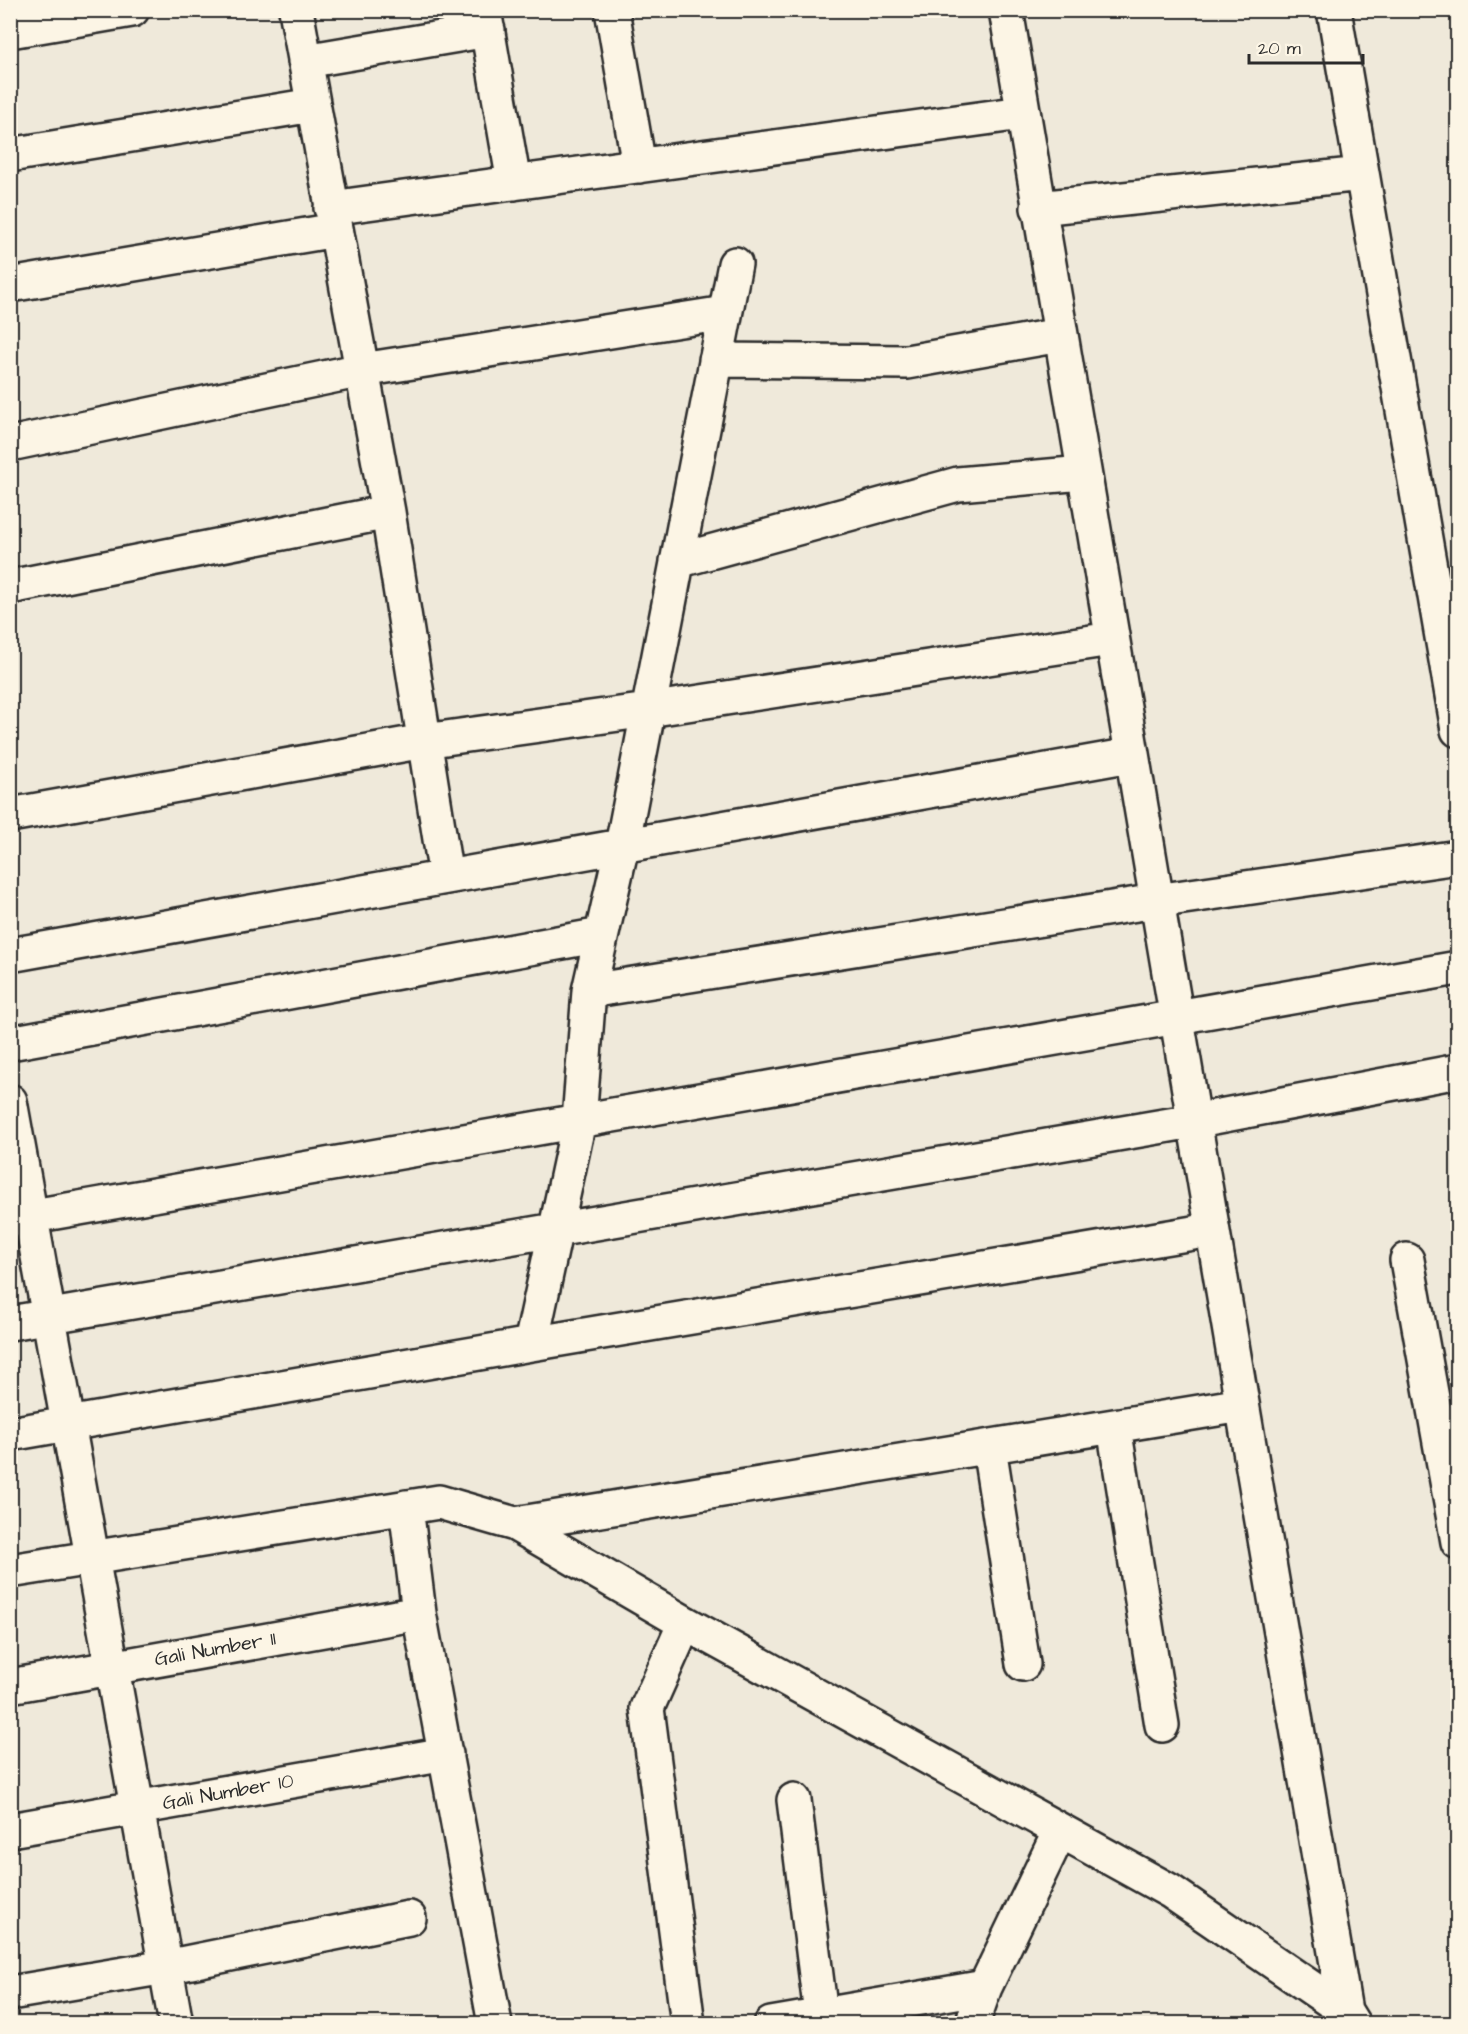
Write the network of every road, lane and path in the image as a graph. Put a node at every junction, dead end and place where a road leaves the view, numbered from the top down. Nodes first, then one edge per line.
1 (132, 10) edge
2 (296, 10) edge
3 (612, 10) edge
4 (1006, 10) edge
5 (1334, 10) edge
6 (486, 20) edge
7 (10, 31) edge
8 (305, 61) junction
9 (313, 105) junction
10 (1022, 113) junction
11 (10, 154) edge
12 (639, 166) junction
13 (1362, 174) junction
14 (514, 183) junction
15 (1038, 208) junction
16 (334, 219) junction
17 (735, 264) dead end
18 (10, 285) edge
19 (726, 313) junction
20 (1060, 335) junction
21 (716, 360) junction
22 (362, 370) junction
23 (10, 444) edge
24 (1083, 473) junction
25 (388, 512) junction
26 (677, 561) junction
27 (10, 587) edge
28 (1111, 639) junction
29 (648, 710) junction
30 (1458, 730) edge
31 (424, 741) junction
32 (1131, 755) junction
33 (10, 814) edge
34 (622, 846) junction
35 (1458, 857) edge
36 (446, 877) junction
37 (1156, 902) junction
38 (601, 935) junction
39 (10, 955) edge
40 (1458, 968) edge
41 (589, 991) junction
42 (1175, 1017) junction
43 (10, 1043) edge
44 (1458, 1071) edge
45 (10, 1101) edge
46 (579, 1121) junction
47 (1193, 1121) junction
48 (21, 1218) edge
49 (556, 1229) junction
50 (1211, 1230) junction
51 (1407, 1260) dead end
52 (49, 1316) junction
53 (10, 1323) edge
54 (531, 1344) junction
55 (1242, 1405) junction
56 (69, 1424) junction
57 (1114, 1426) junction
58 (10, 1434) edge
59 (989, 1447) junction
60 (406, 1507) junction
61 (515, 1524) junction
62 (1458, 1542) edge
63 (93, 1557) junction
64 (10, 1571) edge
65 (419, 1613) junction
66 (685, 1623) junction
67 (1023, 1664) dead end
68 (112, 1667) junction
69 (10, 1686) edge
70 (1162, 1725) dead end
71 (446, 1754) junction
72 (794, 1800) dead end
73 (138, 1808) junction
74 (10, 1830) edge
75 (1060, 1831) junction
76 (409, 1918) dead end
77 (166, 1967) junction
78 (985, 1987) junction
79 (10, 1994) edge
80 (822, 2015) junction
81 (1349, 2017) edge
82 (176, 2024) edge
83 (495, 2024) edge
84 (688, 2024) edge
85 (771, 2024) edge
86 (972, 2024) edge

1 - 7 street
2 - 8 street
3 - 12 street
4 - 10 street
5 - 13 street
6 - 8 street
6 - 14 street
8 - 9 street
9 - 11 street
9 - 16 street
10 - 12 street
10 - 15 street
12 - 14 street
13 - 15 street
13 - 30 street
14 - 16 street
15 - 20 street
16 - 18 street
16 - 22 street
17 - 19 street
19 - 21 street
19 - 22 street
20 - 21 street
20 - 24 street
21 - 26 street
22 - 23 street
22 - 25 street
24 - 26 street
24 - 28 street
25 - 27 street
25 - 31 street
26 - 29 street
28 - 29 street
28 - 32 street
29 - 31 street
29 - 34 street
31 - 33 street
31 - 36 street
32 - 34 street
32 - 37 street
34 - 36 street
34 - 38 street
35 - 37 street
36 - 39 street
37 - 41 street
37 - 42 street
38 - 41 street
38 - 43 street
40 - 42 street
41 - 46 street
42 - 46 street
42 - 47 street
44 - 47 street
45 - 48 street
46 - 48 street
46 - 49 street
47 - 49 street
47 - 50 street
48 - 52 street
49 - 52 street
49 - 54 street
50 - 54 street
50 - 55 street
51 - 62 street
52 - 53 street
52 - 56 street
54 - 56 street
55 - 57 street
55 - 81 street
56 - 58 street
56 - 63 street
57 - 59 street
57 - 70 street
59 - 61 street
59 - 67 street
60 - 61 street
60 - 63 street
60 - 65 street
61 - 66 street
63 - 64 street
63 - 68 street
65 - 68 street, Gali Number 11
65 - 71 street
66 - 75 street
66 - 84 street
68 - 69 street, Gali Number 11
68 - 73 street
71 - 73 street, Gali Number 10
71 - 83 street
72 - 80 street
73 - 74 street, Gali Number 10
73 - 77 street
75 - 78 street
75 - 81 street
76 - 77 street
77 - 79 street
77 - 82 street
78 - 80 street
78 - 86 street
80 - 85 street

